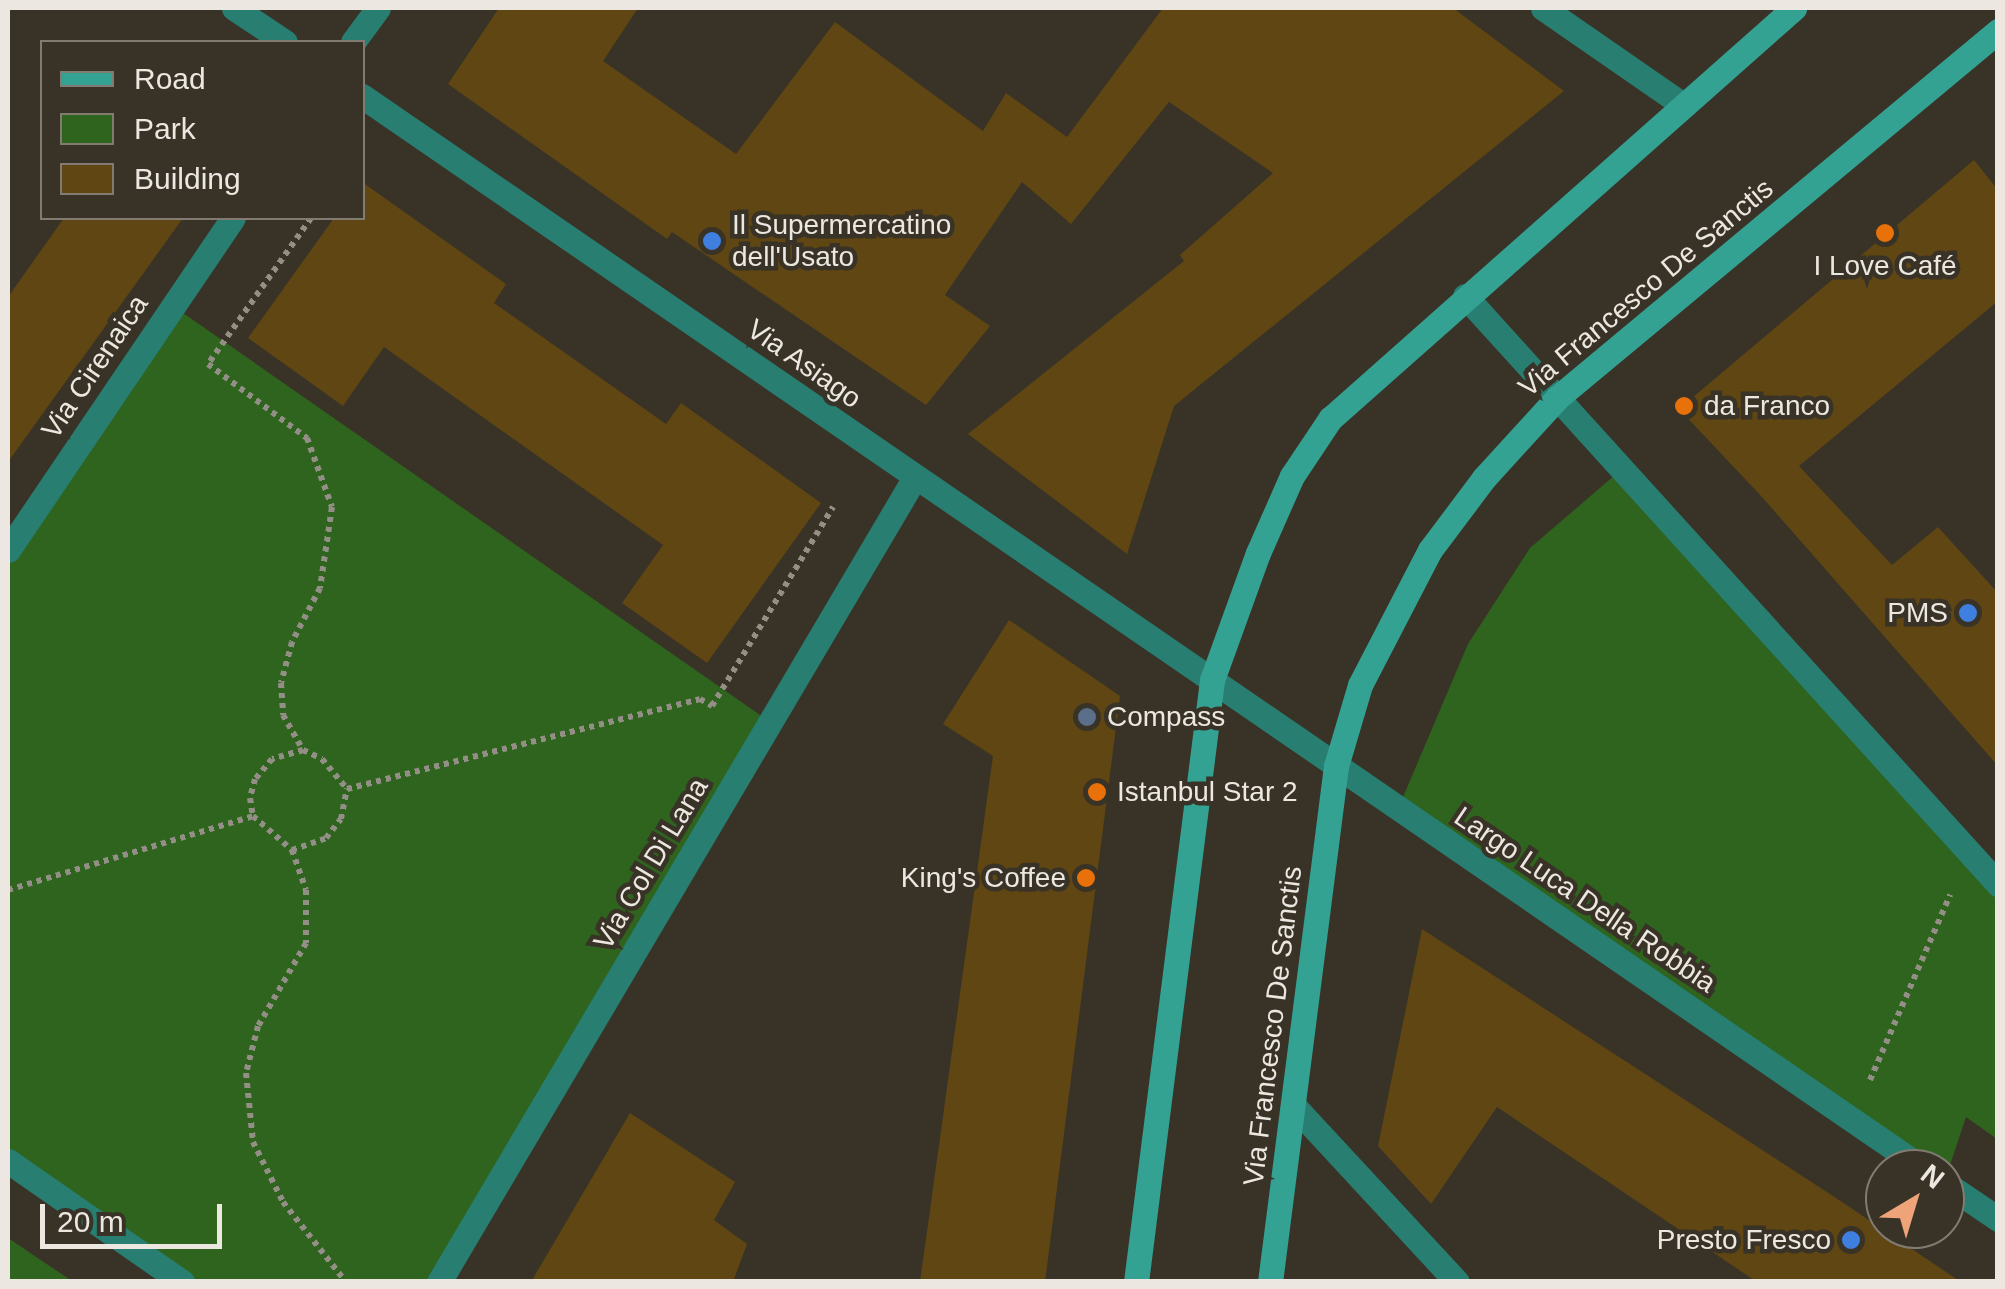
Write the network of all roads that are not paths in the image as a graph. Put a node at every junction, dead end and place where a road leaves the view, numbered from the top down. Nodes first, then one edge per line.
1 (234, 8) edge
2 (378, 8) edge
3 (1543, 8) edge
4 (1794, 8) edge
5 (1998, 31) edge
6 (282, 40) edge
7 (354, 40) edge
8 (365, 98) edge
9 (1683, 105) junction
10 (232, 220) edge
11 (1465, 296) junction
12 (1558, 398) junction
13 (915, 477) junction
14 (8, 550) edge
15 (1212, 680) junction
16 (1336, 766) junction
17 (1998, 884) edge
18 (1293, 1105) junction
19 (1896, 1149) edge
20 (8, 1161) edge
21 (1965, 1197) edge
22 (1998, 1219) edge
23 (182, 1282) edge
24 (438, 1282) edge
25 (1136, 1282) edge
26 (1270, 1282) edge
27 (1457, 1282) edge

1 - 6 street
2 - 7 street
3 - 9 street
4 - 9 main road
5 - 12 main road, Via Francesco De Sanctis
8 - 13 street, Via Asiago
9 - 11 main road
10 - 14 street, Via Cirenaica
11 - 12 street
11 - 15 main road
12 - 16 main road, Via Francesco De Sanctis
12 - 17 street
13 - 15 street, Via Asiago
13 - 24 street, Via Col Di Lana
15 - 16 street, Largo Luca Della Robbia
15 - 25 main road
16 - 18 main road, Via Francesco De Sanctis
16 - 19 street, Largo Luca Della Robbia
18 - 26 main road, Via Francesco De Sanctis
18 - 27 street
20 - 23 street
21 - 22 street

